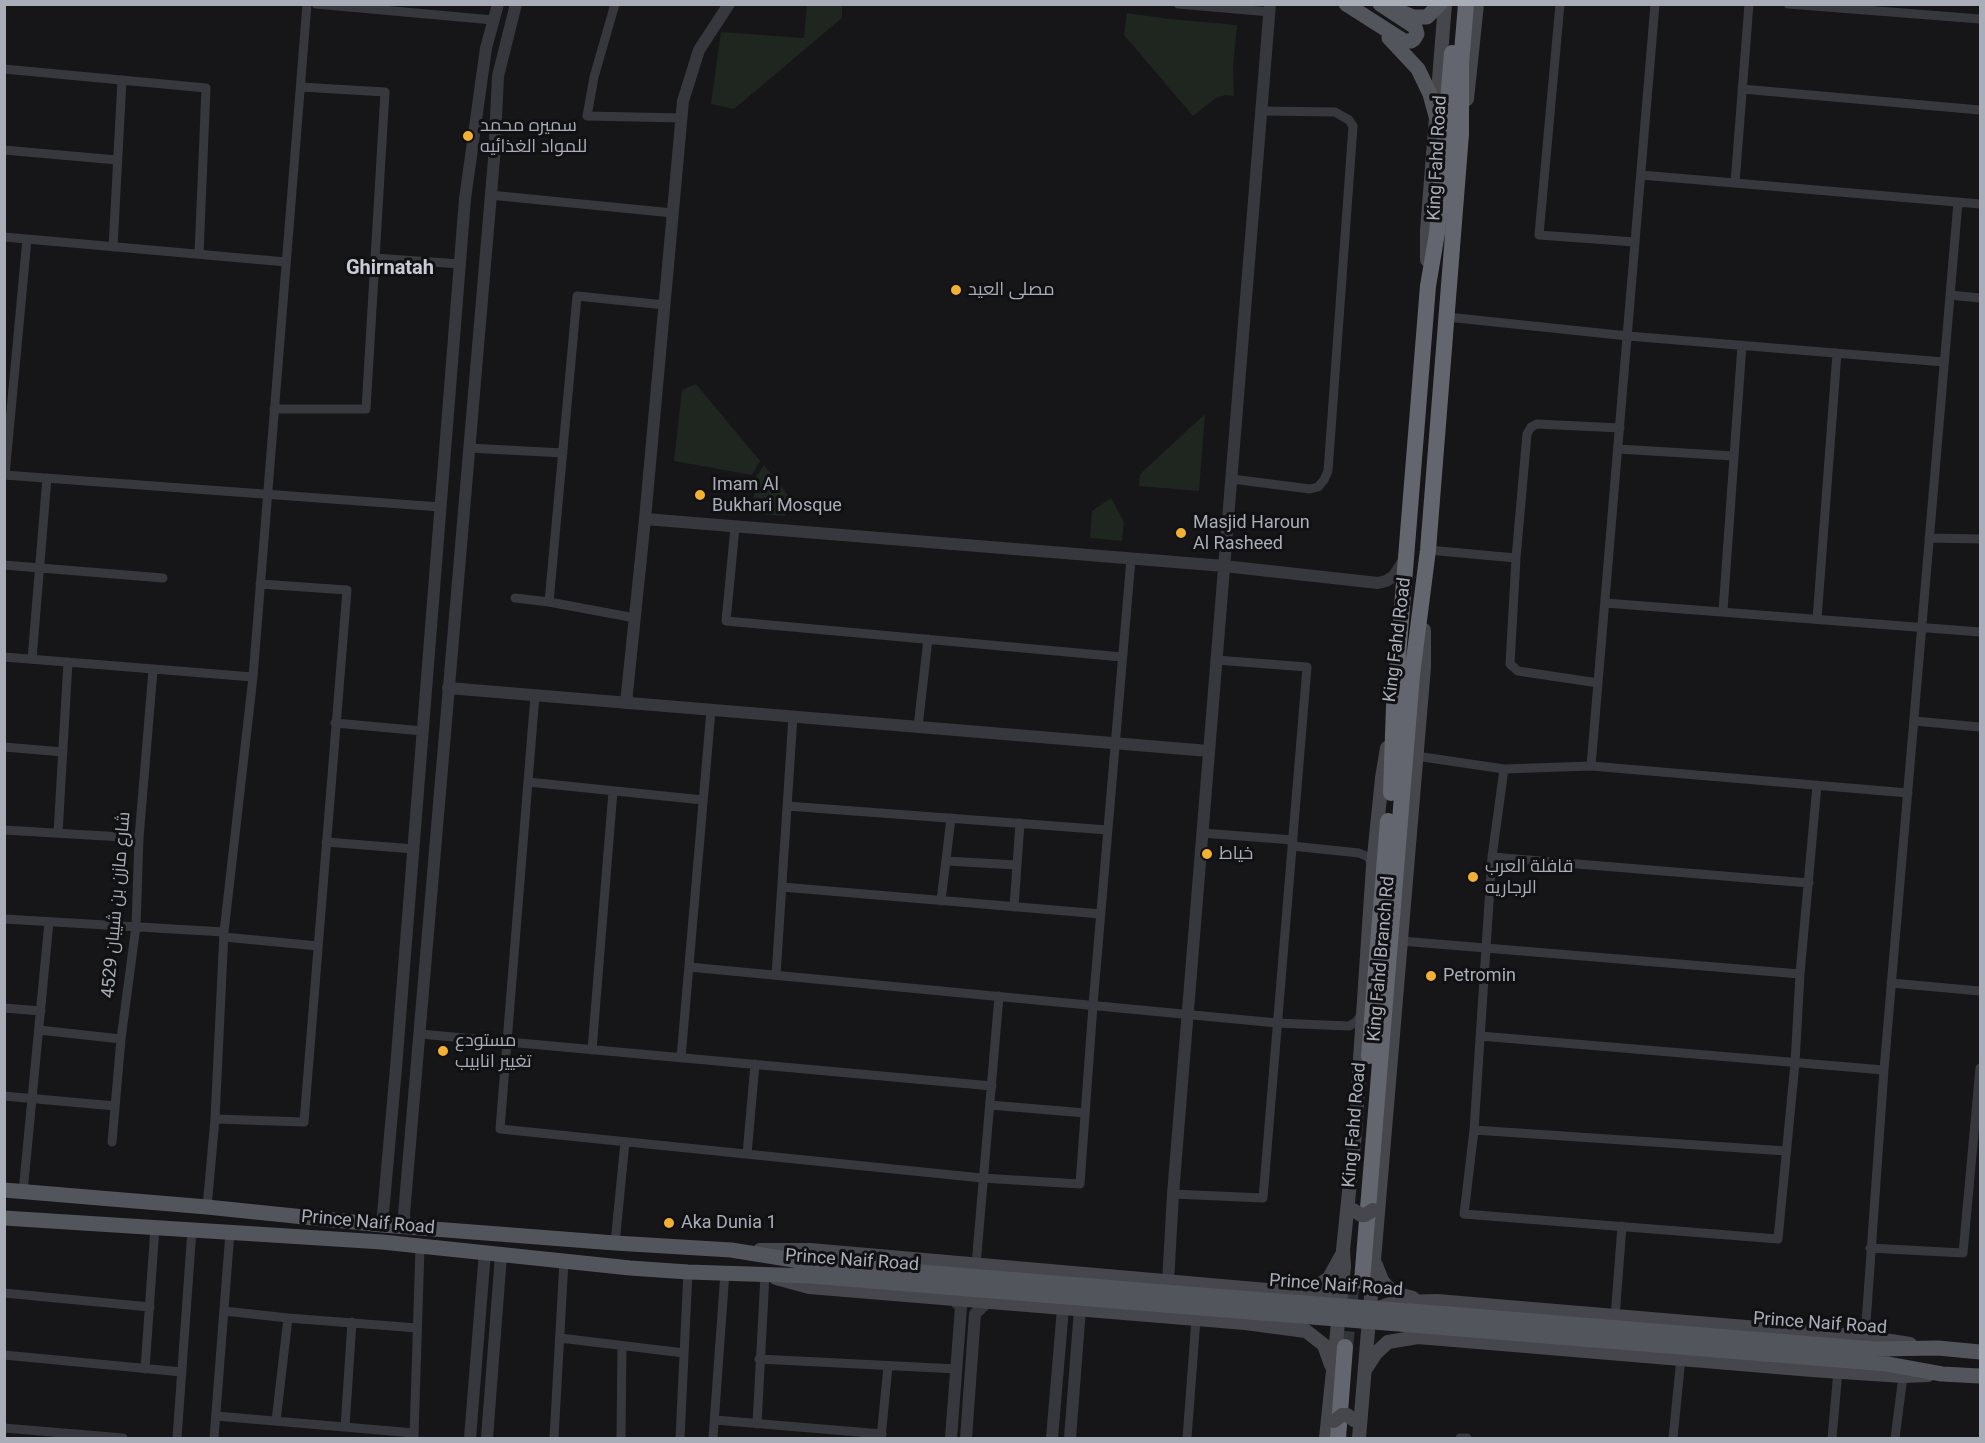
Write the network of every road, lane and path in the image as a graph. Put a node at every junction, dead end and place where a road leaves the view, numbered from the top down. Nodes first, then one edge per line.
1 (307, 4) edge
2 (316, 4) edge
3 (498, 4) edge
4 (516, 4) edge
5 (615, 4) edge
6 (729, 4) edge
7 (1178, 4) edge
8 (1346, 4) edge
9 (1381, 4) edge
10 (1443, 4) edge
11 (1455, 4) edge
12 (1466, 4) edge
13 (1477, 4) edge
14 (1560, 4) edge
15 (1656, 4) edge
16 (1749, 4) edge
17 (1788, 4) edge
18 (382, 7) edge
19 (1270, 8) edge
20 (1367, 18) junction
21 (1980, 20) edge
22 (493, 21) junction
23 (4, 69) edge
24 (122, 81) junction
25 (301, 87) junction
26 (1742, 89) junction
27 (1980, 110) edge
28 (1262, 111) junction
29 (1436, 116) junction
30 (681, 118) junction
31 (1461, 134) junction
32 (4, 150) edge
33 (117, 160) junction
34 (1641, 175) junction
35 (1735, 183) junction
36 (490, 195) junction
37 (1958, 202) junction
38 (1980, 204) edge
39 (673, 213) junction
40 (4, 237) edge
41 (27, 239) junction
42 (1635, 242) junction
43 (113, 247) junction
44 (199, 254) junction
45 (375, 258) junction
46 (286, 261) junction
47 (460, 264) junction
48 (1428, 286) junction
49 (1950, 295) junction
50 (1980, 298) edge
51 (665, 305) junction
52 (1447, 317) junction
53 (1628, 336) junction
54 (1742, 345) junction
55 (1837, 353) junction
56 (1944, 362) junction
57 (274, 409) junction
58 (1620, 428) junction
59 (469, 448) junction
60 (1618, 449) junction
61 (563, 453) junction
62 (1734, 456) junction
63 (5, 475) edge
64 (47, 478) junction
65 (1232, 479) junction
66 (267, 495) junction
67 (441, 507) junction
68 (645, 519) junction
69 (735, 527) junction
70 (1929, 538) junction
71 (1980, 539) edge
72 (1428, 550) junction
73 (1406, 557) junction
74 (1516, 558) junction
75 (1131, 559) junction
76 (4, 565) edge
77 (1224, 566) junction
78 (38, 568) junction
79 (163, 578) dead end
80 (260, 584) junction
81 (1424, 589) junction
82 (515, 598) dead end
83 (549, 602) junction
84 (1605, 603) junction
85 (1724, 611) junction
86 (635, 618) junction
87 (1817, 618) junction
88 (1922, 626) junction
89 (1980, 632) edge
90 (928, 639) junction
91 (4, 657) edge
92 (1122, 657) junction
93 (32, 660) junction
94 (1216, 660) junction
95 (68, 662) junction
96 (153, 670) junction
97 (253, 678) junction
98 (1598, 683) junction
99 (448, 688) junction
100 (536, 695) junction
101 (626, 703) junction
102 (1394, 706) junction
103 (711, 710) junction
104 (793, 716) junction
105 (1914, 720) junction
106 (335, 723) junction
107 (918, 727) junction
108 (1980, 727) edge
109 (423, 731) junction
110 (1115, 743) junction
111 (4, 747) edge
112 (1209, 751) junction
113 (63, 752) junction
114 (1416, 756) junction
115 (1591, 766) junction
116 (1504, 769) junction
117 (528, 782) junction
118 (1817, 785) junction
119 (614, 791) junction
120 (1908, 793) junction
121 (704, 800) junction
122 (787, 806) junction
123 (951, 818) junction
124 (1020, 823) junction
125 (4, 830) edge
126 (1108, 830) junction
127 (58, 833) junction
128 (1202, 833) junction
129 (139, 838) junction
130 (326, 842) junction
131 (1292, 843) junction
132 (414, 849) junction
133 (1492, 857) junction
134 (945, 861) junction
135 (1017, 865) junction
136 (1373, 866) junction
137 (1809, 883) junction
138 (782, 887) junction
139 (941, 901) junction
140 (1014, 907) junction
141 (1101, 914) junction
142 (4, 919) edge
143 (49, 922) junction
144 (136, 926) junction
145 (224, 934) junction
146 (1401, 941) junction
147 (318, 946) junction
148 (1486, 947) junction
149 (689, 967) junction
150 (1800, 974) junction
151 (776, 975) junction
152 (1891, 983) junction
153 (1980, 991) edge
154 (999, 996) junction
155 (1093, 1005) junction
156 (4, 1008) edge
157 (41, 1011) junction
158 (1188, 1014) junction
159 (1362, 1014) junction
160 (1277, 1023) junction
161 (39, 1029) junction
162 (420, 1034) junction
163 (1480, 1036) junction
164 (121, 1039) junction
165 (506, 1042) junction
166 (592, 1050) junction
167 (681, 1058) junction
168 (1795, 1063) junction
169 (755, 1064) junction
170 (1980, 1068) edge
171 (1884, 1070) junction
172 (992, 1086) junction
173 (4, 1096) edge
174 (32, 1098) junction
175 (990, 1105) junction
176 (116, 1106) junction
177 (1085, 1113) junction
178 (214, 1119) junction
179 (1474, 1130) junction
180 (112, 1142) dead end
181 (625, 1142) junction
182 (1786, 1151) junction
183 (747, 1154) junction
184 (982, 1178) junction
185 (385, 1188) junction
186 (4, 1190) edge
187 (406, 1191) junction
188 (22, 1192) junction
189 (1173, 1194) junction
190 (1350, 1204) junction
191 (1376, 1204) junction
192 (207, 1207) junction
193 (4, 1218) edge
194 (382, 1225) junction
195 (405, 1226) junction
196 (1622, 1226) junction
197 (155, 1227) junction
198 (192, 1230) junction
199 (230, 1232) junction
200 (615, 1244) junction
201 (420, 1247) junction
202 (1870, 1248) junction
203 (731, 1250) junction
204 (1343, 1251) junction
205 (485, 1252) junction
206 (501, 1255) junction
207 (564, 1261) junction
208 (1375, 1262) junction
209 (976, 1265) junction
210 (688, 1272) junction
211 (725, 1272) junction
212 (765, 1275) junction
213 (1168, 1282) junction
214 (1357, 1284) junction
215 (1235, 1288) junction
216 (1290, 1292) junction
217 (4, 1293) edge
218 (952, 1299) junction
219 (1421, 1300) junction
220 (988, 1301) junction
221 (1437, 1301) junction
222 (150, 1307) junction
223 (1199, 1307) junction
224 (1063, 1308) junction
225 (1080, 1309) junction
226 (224, 1311) junction
227 (497, 1312) junction
228 (480, 1313) junction
229 (1354, 1314) junction
230 (1615, 1317) junction
231 (288, 1318) junction
232 (1448, 1321) junction
233 (351, 1322) junction
234 (1233, 1322) junction
235 (1281, 1327) junction
236 (417, 1328) junction
237 (1425, 1337) junction
238 (1865, 1337) junction
239 (560, 1338) junction
240 (1350, 1345) junction
241 (622, 1346) junction
242 (1938, 1347) junction
243 (1059, 1350) junction
244 (1077, 1350) junction
245 (1978, 1350) edge
246 (684, 1353) junction
247 (4, 1355) edge
248 (1681, 1358) junction
249 (759, 1359) junction
250 (888, 1366) junction
251 (145, 1369) junction
252 (957, 1369) junction
253 (1332, 1370) junction
254 (1838, 1371) junction
255 (182, 1372) junction
256 (1942, 1374) junction
257 (1903, 1376) junction
258 (1980, 1376) edge
259 (1364, 1377) junction
260 (216, 1416) junction
261 (715, 1420) junction
262 (276, 1421) junction
263 (757, 1424) junction
264 (345, 1427) junction
265 (4, 1428) edge
266 (1331, 1432) edge
267 (1355, 1432) edge
268 (414, 1436) edge
269 (881, 1436) edge
270 (106, 1438) edge
271 (123, 1438) edge
272 (177, 1438) edge
273 (214, 1438) edge
274 (470, 1438) edge
275 (487, 1438) edge
276 (554, 1438) edge
277 (621, 1438) edge
278 (680, 1438) edge
279 (714, 1438) edge
280 (951, 1438) edge
281 (966, 1438) edge
282 (1052, 1438) edge
283 (1070, 1438) edge
284 (1187, 1438) edge
285 (1460, 1438) edge
286 (1467, 1438) edge
287 (1673, 1438) edge
288 (1832, 1438) edge
289 (1895, 1438) edge

1 - 25 street
2 - 18 street
3 - 22 street
4 - 36 street
5 - 30 street
6 - 30 street
7 - 19 street
8 - 20 main road
9 - 10 main road
9 - 20 main road
10 - 29 main road
11 - 48 highway, King Fahd Road
12 - 31 highway, King Fahd Road
13 - 31 main road
14 - 42 street
15 - 34 street
16 - 26 street
17 - 21 street
18 - 22 street
19 - 28 street
20 - 29 main road
22 - 47 street
23 - 24 street
24 - 33 street
24 - 44 street
25 - 45 street
25 - 46 street
26 - 27 street
26 - 35 street
28 - 65 street
28 - 65 street
29 - 48 main road
30 - 39 street
31 - 52 highway, King Fahd Road
32 - 33 street
33 - 43 street
34 - 35 street
34 - 42 street
35 - 37 street
36 - 39 street
36 - 59 street
37 - 38 street
37 - 49 street
39 - 51 street
40 - 41 street
41 - 43 street
41 - 63 street
42 - 53 street
43 - 44 street
44 - 46 street
45 - 47 street
45 - 57 street
46 - 57 street
47 - 67 street
48 - 73 highway, King Fahd Road
49 - 50 street
49 - 56 street
51 - 61 street
51 - 68 street
52 - 53 street
52 - 72 highway, King Fahd Road
53 - 54 street
53 - 58 street
54 - 55 street
54 - 62 street
55 - 56 street
55 - 87 street
56 - 70 street
57 - 66 street
58 - 60 street
58 - 74 street
59 - 61 street
59 - 99 street
60 - 62 street
60 - 84 street
61 - 83 street
62 - 85 street
63 - 64 street
64 - 66 street
64 - 78 street
65 - 77 street
66 - 67 street
66 - 80 street
67 - 109 street
68 - 69 street
68 - 86 street
69 - 75 street
69 - 90 street
70 - 71 street
70 - 88 street
72 - 74 street
72 - 81 highway, King Fahd Road
73 - 77 street
73 - 102 highway, King Fahd Road
74 - 98 street
75 - 77 street
75 - 92 street
76 - 78 street
77 - 94 street
78 - 79 street
78 - 93 street
80 - 97 street
80 - 106 street
81 - 114 main road, King Fahd Branch Rd
81 - 214 highway, King Fahd Road
82 - 83 street
83 - 86 street
84 - 85 street
84 - 98 street
85 - 87 street
86 - 101 street
87 - 88 street
88 - 89 street
88 - 105 street
90 - 92 street
90 - 107 street
91 - 93 street
92 - 110 street
93 - 95 street
94 - 112 street
94 - 131 street
95 - 96 street
95 - 113 street
96 - 97 street
96 - 129 street, شارع مازن بن شيبان 4529
97 - 145 street
98 - 115 street
99 - 100 street
99 - 162 street
100 - 101 street
100 - 117 street
101 - 103 street
102 - 136 main road, King Fahd Branch Rd
102 - 214 highway, King Fahd Road
103 - 104 street
103 - 121 street
104 - 107 street
104 - 122 street
105 - 108 street
105 - 120 street
106 - 109 street
106 - 130 street
107 - 110 street
109 - 132 street
110 - 112 street
110 - 126 street
111 - 113 street
112 - 128 street
113 - 127 street
114 - 116 street
114 - 146 main road, King Fahd Branch Rd
115 - 116 street
115 - 118 street
116 - 133 street
117 - 119 street
117 - 165 street
118 - 120 street
118 - 137 street
119 - 121 street
119 - 166 street
120 - 152 street
121 - 149 street
122 - 123 street
122 - 138 street
123 - 124 street
123 - 134 street
124 - 126 street
124 - 135 street
125 - 127 street
126 - 141 street
127 - 129 street
128 - 131 street
128 - 158 street
129 - 144 street, شارع مازن بن شيبان 4529
130 - 132 street
130 - 147 street
131 - 136 street
131 - 160 street
132 - 185 street
133 - 137 street
133 - 148 street
134 - 135 street
134 - 139 street
135 - 140 street
136 - 159 main road, King Fahd Branch Rd
137 - 150 street
138 - 139 street
138 - 151 street
139 - 140 street
140 - 141 street
141 - 155 street
142 - 143 street
143 - 144 street
143 - 157 street
144 - 145 street
144 - 164 street, شارع مازن بن شيبان 4529
145 - 147 street
145 - 178 street
146 - 148 street
146 - 191 main road, King Fahd Branch Rd
147 - 178 street
148 - 150 street
148 - 163 street
149 - 151 street
149 - 167 street
150 - 168 street
151 - 154 street
152 - 153 street
152 - 171 street
154 - 155 street
154 - 172 street
155 - 158 street
155 - 177 street
156 - 157 street
157 - 161 street
158 - 160 street
158 - 189 street
159 - 160 street
159 - 190 main road, King Fahd Branch Rd
160 - 189 street
161 - 164 street
161 - 174 street
162 - 165 street
162 - 187 street
163 - 168 street
163 - 179 street
164 - 176 street, شارع مازن بن شيبان 4529
165 - 166 street
165 - 181 street
166 - 167 street
167 - 169 street
168 - 171 street
168 - 182 street
169 - 172 street
169 - 183 street
170 - 202 street
171 - 202 street
172 - 175 street
173 - 174 street
174 - 176 street
174 - 188 street
175 - 177 street
175 - 184 street
176 - 180 street, شارع مازن بن شيبان 4529
177 - 184 street
178 - 192 street
179 - 182 street
179 - 196 street
181 - 183 street
181 - 200 street
182 - 196 street
183 - 184 street
184 - 209 street
185 - 187 street
185 - 194 street
186 - 188 main road, Prince Naif Road
187 - 195 street
188 - 192 main road, Prince Naif Road
189 - 213 street
190 - 191 main road, bridge
190 - 204 main road, King Fahd Branch Rd
191 - 208 main road, King Fahd Branch Rd
192 - 194 main road, Prince Naif Road
193 - 197 main road, Prince Naif Road
194 - 195 main road, Prince Naif Road
195 - 200 main road, Prince Naif Road
196 - 230 street
197 - 198 main road, Prince Naif Road
197 - 222 street
198 - 199 main road, Prince Naif Road
198 - 255 street
199 - 201 main road, Prince Naif Road
199 - 226 street
200 - 203 main road, Prince Naif Road
201 - 205 main road, Prince Naif Road
201 - 236 street
202 - 238 street
203 - 209 main road, Prince Naif Road
203 - 223 main road, Prince Naif Road
204 - 214 main road, King Fahd Branch Rd
204 - 216 main road
205 - 206 main road, Prince Naif Road
205 - 228 street
206 - 207 main road, Prince Naif Road
206 - 227 street
207 - 210 main road, Prince Naif Road
207 - 239 street
208 - 214 main road, King Fahd Branch Rd
208 - 219 main road
209 - 213 main road, Prince Naif Road
210 - 211 main road, Prince Naif Road
210 - 246 street
211 - 212 main road, Prince Naif Road
211 - 261 street
212 - 218 main road, Prince Naif Road
212 - 223 main road, Prince Naif Road
212 - 249 street
213 - 215 main road, Prince Naif Road
214 - 229 main road, King Fahd Branch Rd
214 - 229 main road
215 - 216 main road, Prince Naif Road
215 - 234 main road
216 - 229 main road, Prince Naif Road
217 - 222 street
218 - 220 main road, Prince Naif Road
218 - 252 street
219 - 221 main road, Prince Naif Road
219 - 229 main road
220 - 224 main road, Prince Naif Road
220 - 281 street
221 - 230 main road, Prince Naif Road
221 - 237 main road
222 - 251 street
223 - 225 main road, Prince Naif Road
223 - 232 main road, Prince Naif Road, bridge
223 - 234 main road, Prince Naif Road
223 - 284 street
224 - 225 main road, Prince Naif Road
224 - 243 street
225 - 244 street
226 - 231 street
226 - 260 street
227 - 228 street
227 - 275 street
228 - 274 street
229 - 235 main road
229 - 237 main road, Prince Naif Road
229 - 240 main road
229 - 240 main road
230 - 238 main road, Prince Naif Road
231 - 233 street
231 - 262 street
232 - 242 main road, Prince Naif Road
232 - 256 main road, Prince Naif Road
233 - 236 street
233 - 264 street
234 - 235 main road, Prince Naif Road
235 - 253 main road
236 - 268 street
237 - 248 main road, Prince Naif Road
237 - 259 main road
238 - 242 main road, Prince Naif Road
239 - 241 street
239 - 276 street
240 - 253 main road
240 - 259 main road
240 - 266 highway
240 - 267 highway
241 - 246 street
241 - 277 street
242 - 245 main road, Prince Naif Road
243 - 244 street
243 - 282 street
244 - 283 street
246 - 278 street
247 - 251 street
248 - 254 main road, Prince Naif Road
248 - 287 street
249 - 250 street
249 - 263 street
250 - 252 street
250 - 269 street
251 - 255 street
252 - 280 street
253 - 266 main road
254 - 257 main road, Prince Naif Road
254 - 288 street
255 - 272 street
256 - 257 main road, Prince Naif Road
256 - 258 main road, Prince Naif Road
257 - 289 street
259 - 267 main road
260 - 262 street
260 - 273 street
261 - 263 street
261 - 279 street
262 - 264 street
263 - 269 street
264 - 268 street
265 - 270 street
266 - 267 main road, bridge
270 - 271 street
285 - 286 street

